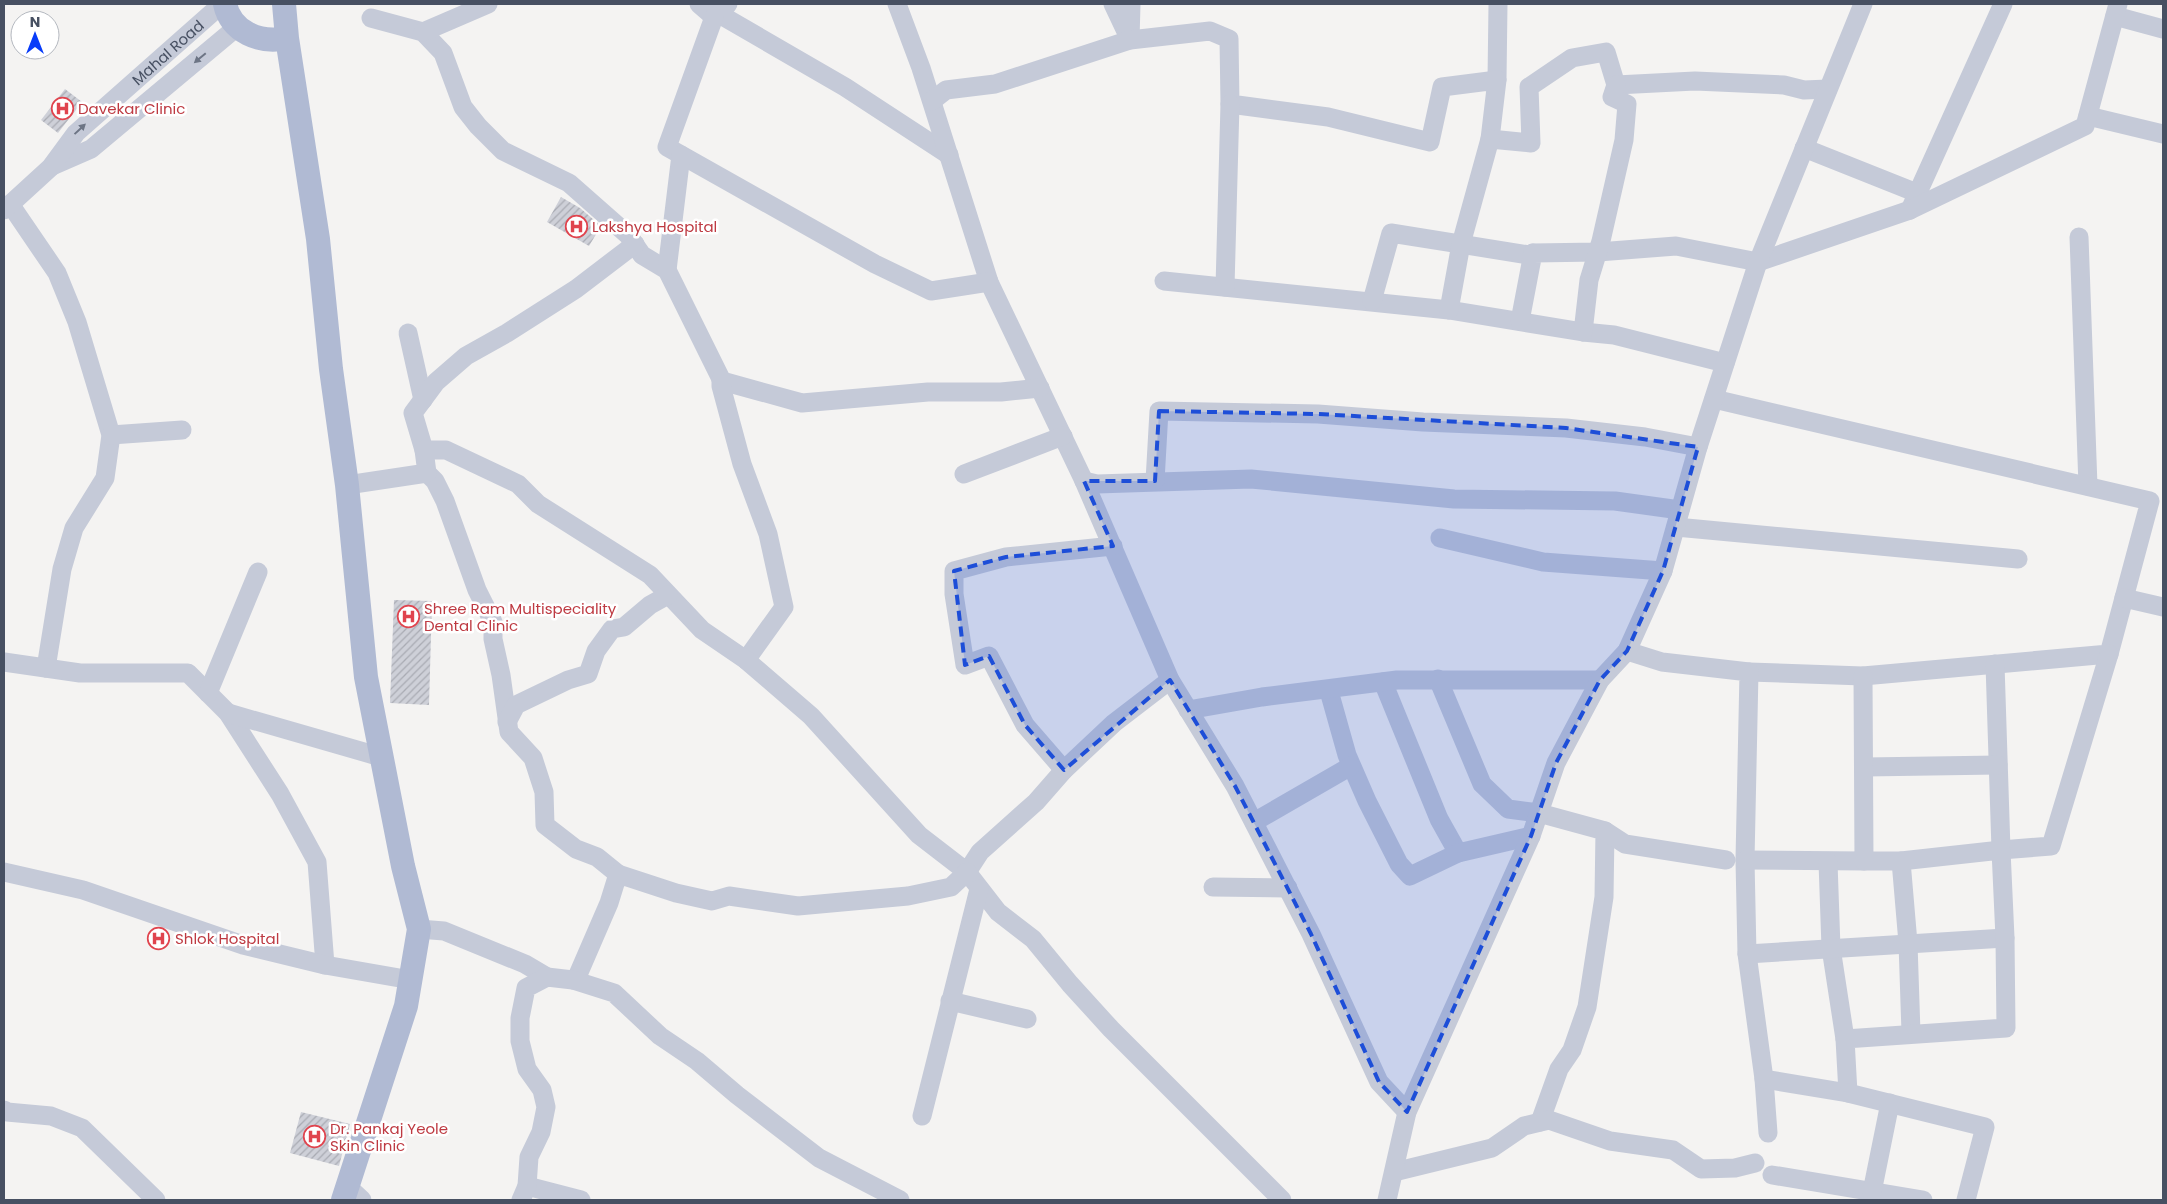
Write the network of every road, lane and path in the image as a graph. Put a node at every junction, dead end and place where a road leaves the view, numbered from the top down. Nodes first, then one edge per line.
1 (224, 4) edge
2 (284, 4) edge
3 (488, 4) edge
4 (699, 4) edge
5 (897, 4) edge
6 (1113, 4) edge
7 (1131, 4) edge
8 (1498, 4) edge
9 (1863, 4) edge
10 (2003, 4) edge
11 (2116, 10) edge
12 (721, 11) edge
13 (371, 18) dead end
14 (237, 27) junction
15 (2163, 29) edge
16 (423, 32) junction
17 (287, 38) junction
18 (1130, 40) junction
19 (1497, 80) junction
20 (1616, 85) junction
21 (1828, 89) junction
22 (932, 101) junction
23 (1230, 104) junction
24 (2088, 116) junction
25 (2163, 134) edge
26 (1490, 139) junction
27 (1804, 148) junction
28 (681, 155) junction
29 (949, 155) junction
30 (51, 167) junction
31 (1914, 202) junction
32 (7, 207) edge
33 (2078, 237) dead end
34 (635, 244) junction
35 (1461, 244) junction
36 (1598, 252) junction
37 (1533, 253) junction
38 (1758, 262) junction
39 (667, 270) junction
40 (1164, 281) dead end
41 (989, 282) junction
42 (1225, 287) junction
43 (1372, 301) junction
44 (1449, 310) junction
45 (1520, 321) junction
46 (1583, 332) junction
47 (408, 333) dead end
48 (1725, 363) junction
49 (721, 379) junction
50 (1040, 388) junction
51 (1714, 399) junction
52 (423, 400) junction
53 (182, 430) dead end
54 (111, 435) junction
55 (1063, 436) junction
56 (1698, 447) junction
57 (424, 450) junction
58 (427, 473) junction
59 (964, 474) dead end
60 (1084, 481) junction
61 (1155, 481) junction
62 (348, 485) junction
63 (2088, 486) junction
64 (2157, 503) edge
65 (1678, 518) junction
66 (1440, 538) dead end
67 (1113, 546) junction
68 (2018, 559) dead end
69 (1663, 571) junction
70 (258, 572) dead end
71 (668, 595) junction
72 (2124, 598) junction
73 (2163, 606) edge
74 (1627, 651) junction
75 (2109, 654) junction
76 (746, 660) junction
77 (4, 662) edge
78 (1995, 664) junction
79 (46, 668) junction
80 (1749, 672) junction
81 (1863, 676) junction
82 (1438, 679) junction
83 (1170, 680) junction
84 (1600, 680) junction
85 (1383, 682) junction
86 (1329, 690) junction
87 (208, 693) junction
88 (1188, 710) junction
89 (228, 712) junction
90 (507, 722) junction
91 (381, 757) junction
92 (1998, 765) junction
93 (1351, 766) junction
94 (1865, 767) junction
95 (1064, 770) junction
96 (1539, 814) junction
97 (1254, 822) junction
98 (1605, 831) junction
99 (1530, 836) junction
100 (2001, 850) junction
101 (1458, 853) junction
102 (1726, 860) dead end
103 (1745, 860) junction
104 (1864, 861) junction
105 (1901, 861) junction
106 (1828, 862) junction
107 (4, 872) edge
108 (967, 872) junction
109 (618, 874) junction
110 (1213, 887) dead end
111 (979, 888) junction
112 (1288, 888) junction
113 (419, 929) junction
114 (2005, 938) junction
115 (1908, 942) junction
116 (1831, 948) junction
117 (1747, 954) junction
118 (325, 966) junction
119 (547, 977) junction
120 (411, 980) junction
121 (573, 980) junction
122 (950, 1001) junction
123 (1027, 1020) dead end
124 (1911, 1033) junction
125 (1845, 1039) junction
126 (1764, 1079) junction
127 (1848, 1093) junction
128 (1890, 1103) junction
129 (4, 1110) edge
130 (1407, 1112) junction
131 (922, 1116) dead end
132 (1540, 1122) junction
133 (1768, 1133) dead end
134 (1755, 1164) dead end
135 (1394, 1172) junction
136 (1772, 1175) dead end
137 (1872, 1192) junction
138 (524, 1193) edge
139 (351, 1195) edge
140 (156, 1200) edge
141 (582, 1200) edge
142 (900, 1200) edge
143 (1282, 1200) edge
144 (1387, 1200) edge
145 (1923, 1200) edge
146 (1966, 1200) edge

1 - 14 main road
30 -> 1 street, Mahal Road
2 - 17 main road
3 - 16 street
4 - 12 street
5 - 22 street
6 - 18 street
7 - 18 street
8 - 19 street
9 - 21 street
10 - 31 street
11 - 15 street
11 - 24 street
12 - 28 street
12 - 29 street
13 - 16 street
14 - 17 main road
14 -> 30 street, Mahal Road
16 - 34 street
17 - 62 main road
18 - 22 street
18 - 23 street
19 - 23 street
19 - 26 street
20 - 21 street
20 - 26 street
20 - 36 street
21 - 27 street
22 - 29 street
23 - 42 street
24 - 25 street
24 - 31 street
26 - 35 street
27 - 31 street
27 - 38 street
28 - 39 street
28 - 41 street
29 - 41 street
30 - 32 street, Mahal Road
31 - 38 street
32 - 54 street
33 - 63 street
34 - 39 street
34 - 52 street
35 - 37 street
35 - 43 street
35 - 44 street
36 - 37 street
36 - 38 street
36 - 46 street
37 - 45 street
38 - 48 street
39 - 49 street
40 - 42 street
41 - 50 street
42 - 43 street
43 - 44 street
44 - 45 street
45 - 46 street
46 - 48 street
47 - 52 street
48 - 51 street
49 - 50 street
49 - 76 street
50 - 55 street
51 - 56 street
51 - 63 street
52 - 57 street
53 - 54 street
54 - 79 street
55 - 59 street
55 - 60 street
56 - 61 street
56 - 65 street
57 - 58 street
57 - 71 street
58 - 62 street
58 - 90 street
60 - 61 street
60 - 67 street
61 - 65 street
62 - 91 main road
63 - 64 street
64 - 72 street
65 - 68 street
65 - 69 street
66 - 69 street
67 - 83 street
67 - 95 street
69 - 74 street
70 - 87 street
71 - 76 street
71 - 90 street
72 - 73 street
72 - 75 street
74 - 80 street
74 - 84 street
75 - 78 street
75 - 100 street
76 - 108 street
77 - 79 street
78 - 81 street
78 - 92 street
79 - 87 street
80 - 81 street
80 - 103 street
81 - 94 street
82 - 84 street
82 - 85 street
82 - 96 street
83 - 88 street
83 - 95 street
84 - 96 street
85 - 86 street
85 - 101 street
86 - 88 street
86 - 93 street
87 - 89 street
88 - 97 street
89 - 91 street
89 - 118 street
90 - 109 street
91 - 113 main road
92 - 94 street
92 - 100 street
93 - 97 street
93 - 101 street
94 - 104 street
95 - 108 street
96 - 98 street
96 - 99 street
97 - 112 street
98 - 102 street
98 - 132 street
99 - 101 street
99 - 130 street
100 - 105 street
100 - 114 street
103 - 106 street
103 - 117 street
104 - 105 street
104 - 106 street
105 - 115 street
106 - 116 street
107 - 118 street
108 - 109 street
108 - 111 street
109 - 121 street
110 - 112 street
111 - 122 street
111 - 143 street
112 - 130 street
113 - 119 street
113 - 120 main road
114 - 115 street
114 - 124 street
115 - 116 street
115 - 124 street
116 - 117 street
116 - 125 street
117 - 126 street
118 - 120 street
119 - 121 street
119 - 138 street
120 - 139 main road
121 - 142 street
122 - 123 street
122 - 131 street
124 - 125 street
125 - 127 street
126 - 127 street
126 - 133 street
127 - 128 street
128 - 137 street
128 - 146 street
129 - 140 street
130 - 135 street
132 - 134 street
132 - 135 street
135 - 144 street
136 - 137 street
137 - 145 street
138 - 141 street

